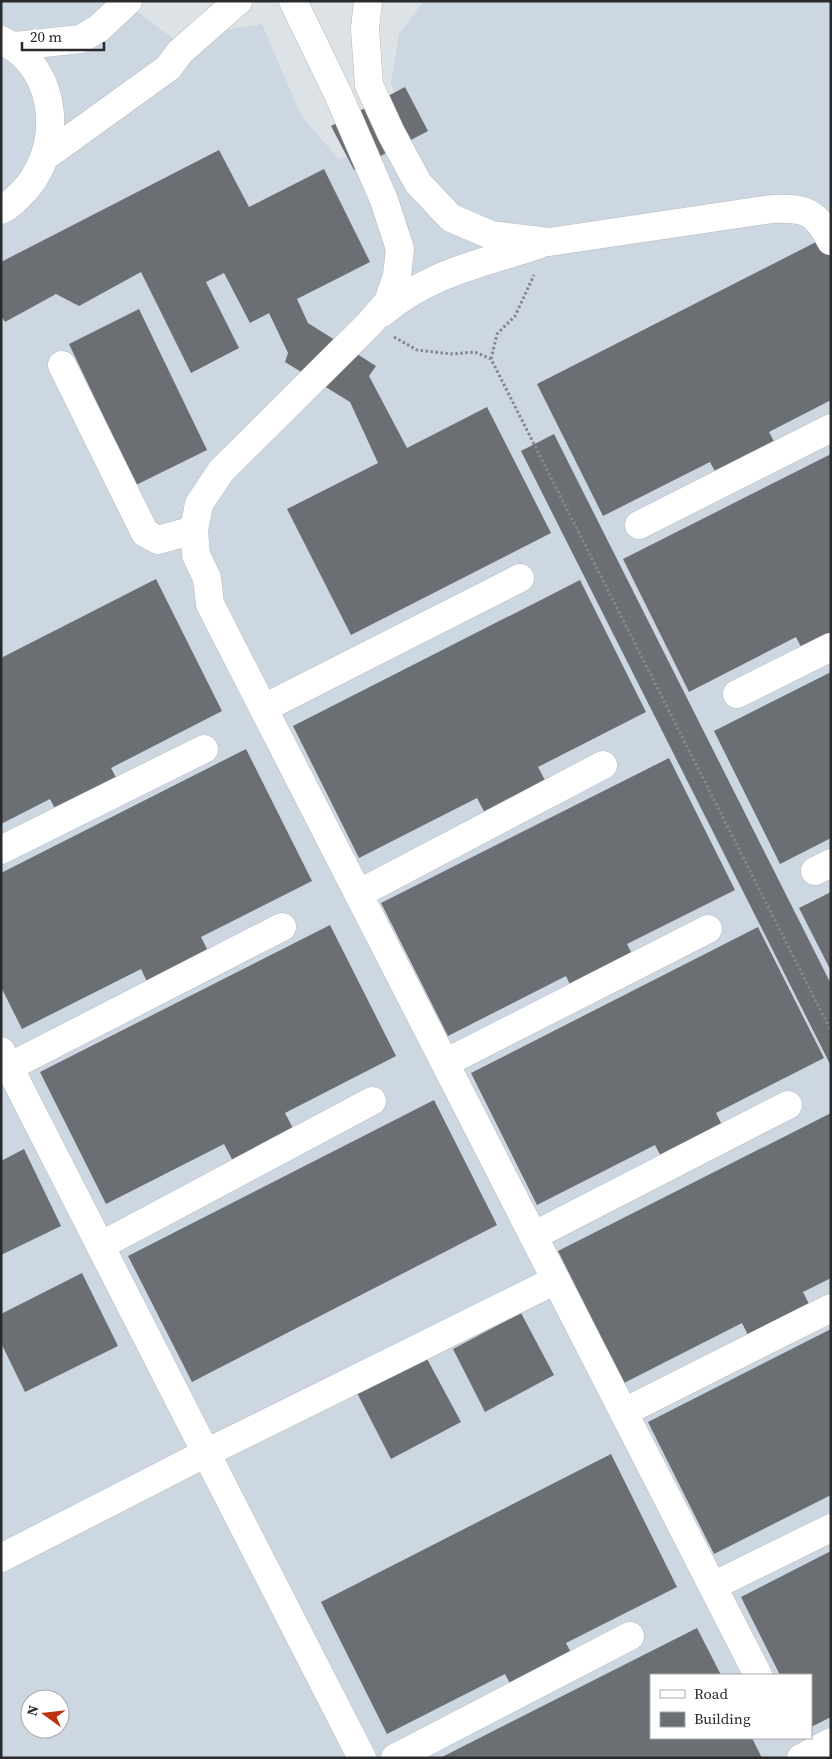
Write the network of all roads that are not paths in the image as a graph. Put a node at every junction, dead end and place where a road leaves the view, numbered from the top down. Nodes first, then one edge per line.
1 (128, 1) edge
2 (238, 1) edge
3 (293, 1) edge
4 (368, 1) edge
5 (8, 43) edge
6 (46, 156) junction
7 (1, 210) edge
8 (831, 241) edge
9 (549, 242) junction
10 (369, 324) junction
11 (62, 364) dead end
12 (831, 428) edge
13 (638, 525) dead end
14 (194, 530) junction
15 (520, 578) dead end
16 (831, 647) edge
17 (737, 694) dead end
18 (264, 708) junction
19 (204, 749) dead end
20 (603, 765) dead end
21 (1, 850) edge
22 (358, 894) junction
23 (282, 927) dead end
24 (708, 930) dead end
25 (5, 1059) edge
26 (445, 1063) junction
27 (372, 1102) dead end
28 (788, 1105) dead end
29 (534, 1236) junction
30 (100, 1246) junction
31 (556, 1280) junction
32 (831, 1308) edge
33 (624, 1412) junction
34 (206, 1453) junction
35 (831, 1528) edge
36 (1, 1558) edge
37 (713, 1586) junction
38 (630, 1636) dead end
39 (757, 1674) edge
40 (791, 1739) edge
41 (831, 1742) edge
42 (362, 1758) edge
43 (395, 1758) edge
44 (801, 1758) edge

1 - 5 street
2 - 6 street
3 - 10 street
4 - 9 street
5 - 6 street
6 - 7 street
8 - 9 street
9 - 10 street
10 - 14 street
11 - 14 street
12 - 13 street
14 - 18 street
15 - 18 street
16 - 17 street
18 - 22 street
19 - 21 street
20 - 22 street
22 - 26 street
23 - 25 street
24 - 26 street
25 - 30 street
26 - 29 street
27 - 30 street
28 - 29 street
29 - 31 street
30 - 34 street
31 - 33 street
31 - 34 street
32 - 33 street
33 - 37 street
34 - 36 street
34 - 42 street
35 - 37 street
37 - 39 street
38 - 43 street
40 - 44 street
41 - 44 street

